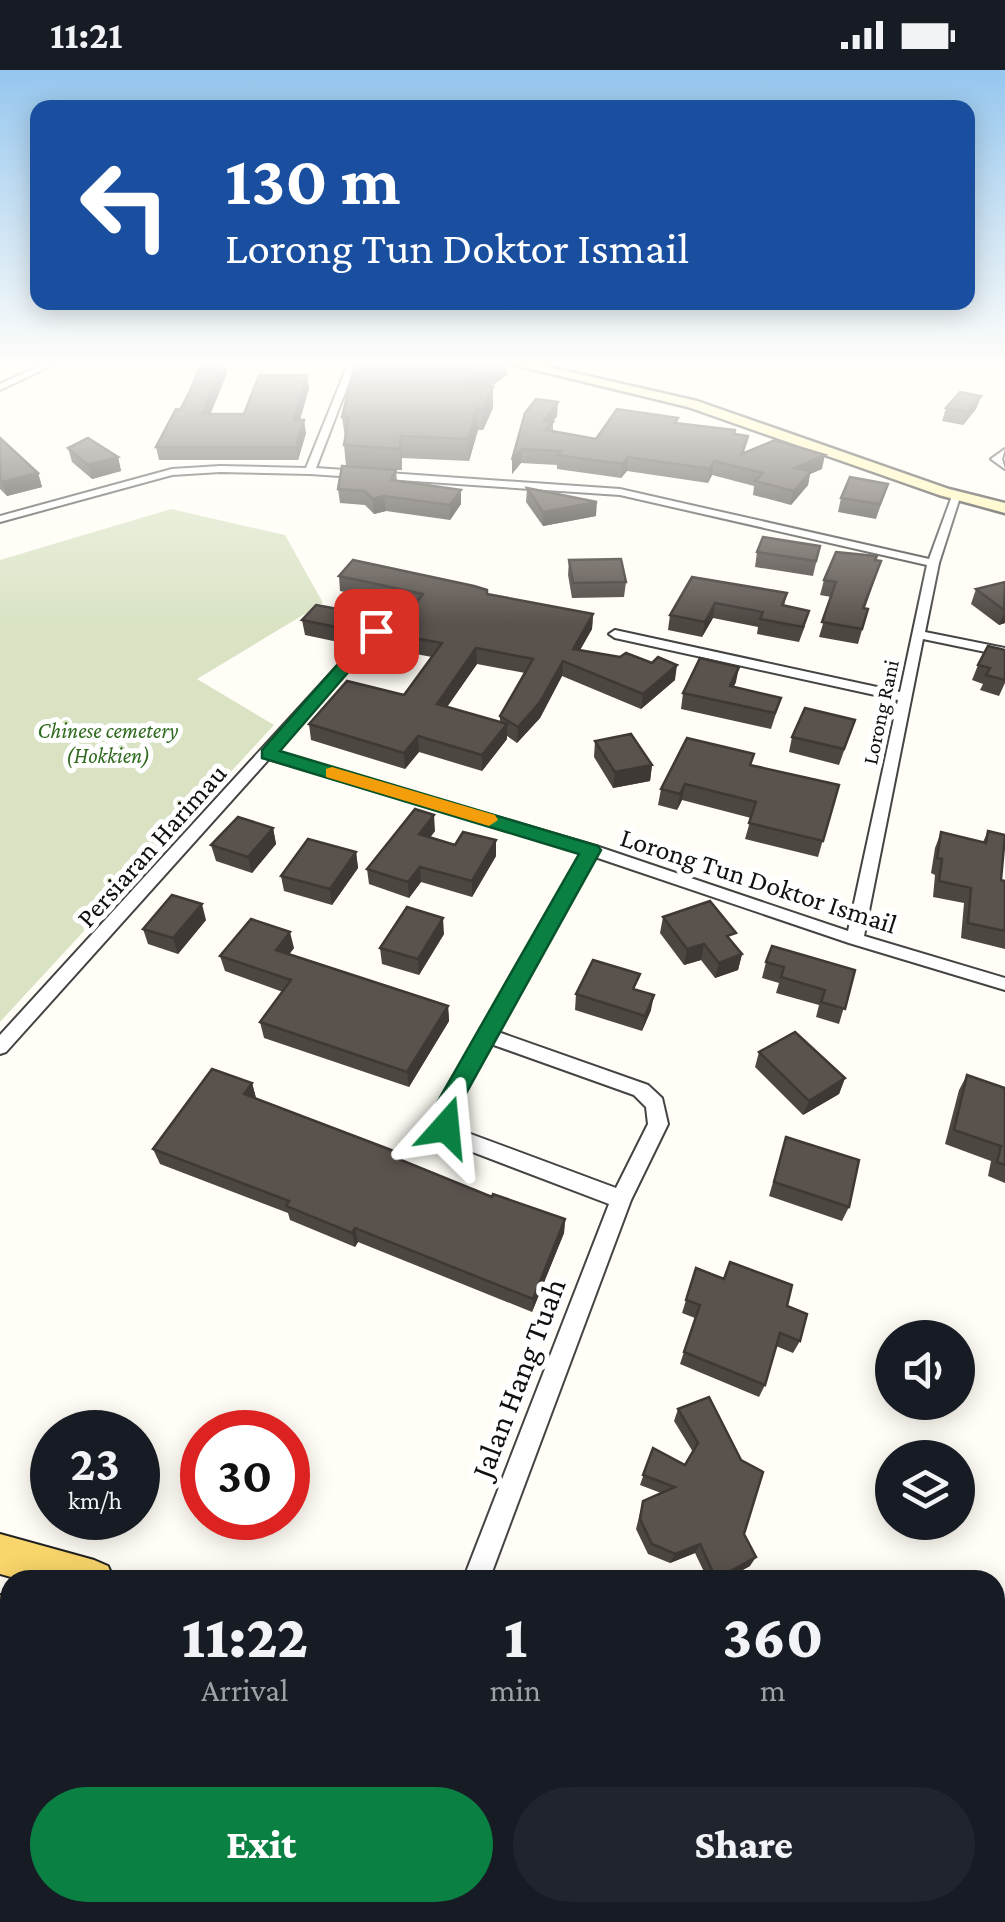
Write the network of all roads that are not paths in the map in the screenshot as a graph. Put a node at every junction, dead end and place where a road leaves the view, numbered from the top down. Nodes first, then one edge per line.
1 (318, 450) edge
2 (826, 450) edge
3 (1005, 452) edge
4 (1005, 466) edge
5 (310, 472) junction
6 (957, 496) junction
7 (1005, 508) edge
8 (0, 519) edge
9 (933, 563) junction
10 (376, 631) dead end
11 (615, 634) dead end
12 (917, 634) junction
13 (1005, 652) edge
14 (903, 697) junction
15 (268, 754) junction
16 (591, 850) junction
17 (855, 939) junction
18 (1005, 984) edge
19 (487, 1036) junction
20 (0, 1047) edge
21 (621, 1199) junction
22 (0, 1554) edge
23 (58, 1570) edge
24 (480, 1570) edge

1 - 5 street
2 - 6 street
3 - 4 street
5 - 8 street
5 - 9 street
6 - 7 street
6 - 9 street, Lorong Rani
9 - 12 street, Lorong Rani
10 - 15 street, Persiaran Harimau
11 - 14 street
12 - 13 street
12 - 14 street, Lorong Rani
14 - 17 street, Lorong Rani
15 - 16 street, Lorong Tun Doktor Ismail
15 - 20 street, Persiaran Harimau
16 - 17 street, Lorong Tun Doktor Ismail
16 - 19 street
17 - 18 street, Lorong Tun Doktor Ismail
19 - 21 street, Jalan Hang Tuah
19 - 21 street
21 - 24 street, Jalan Hang Tuah
22 - 23 main road

